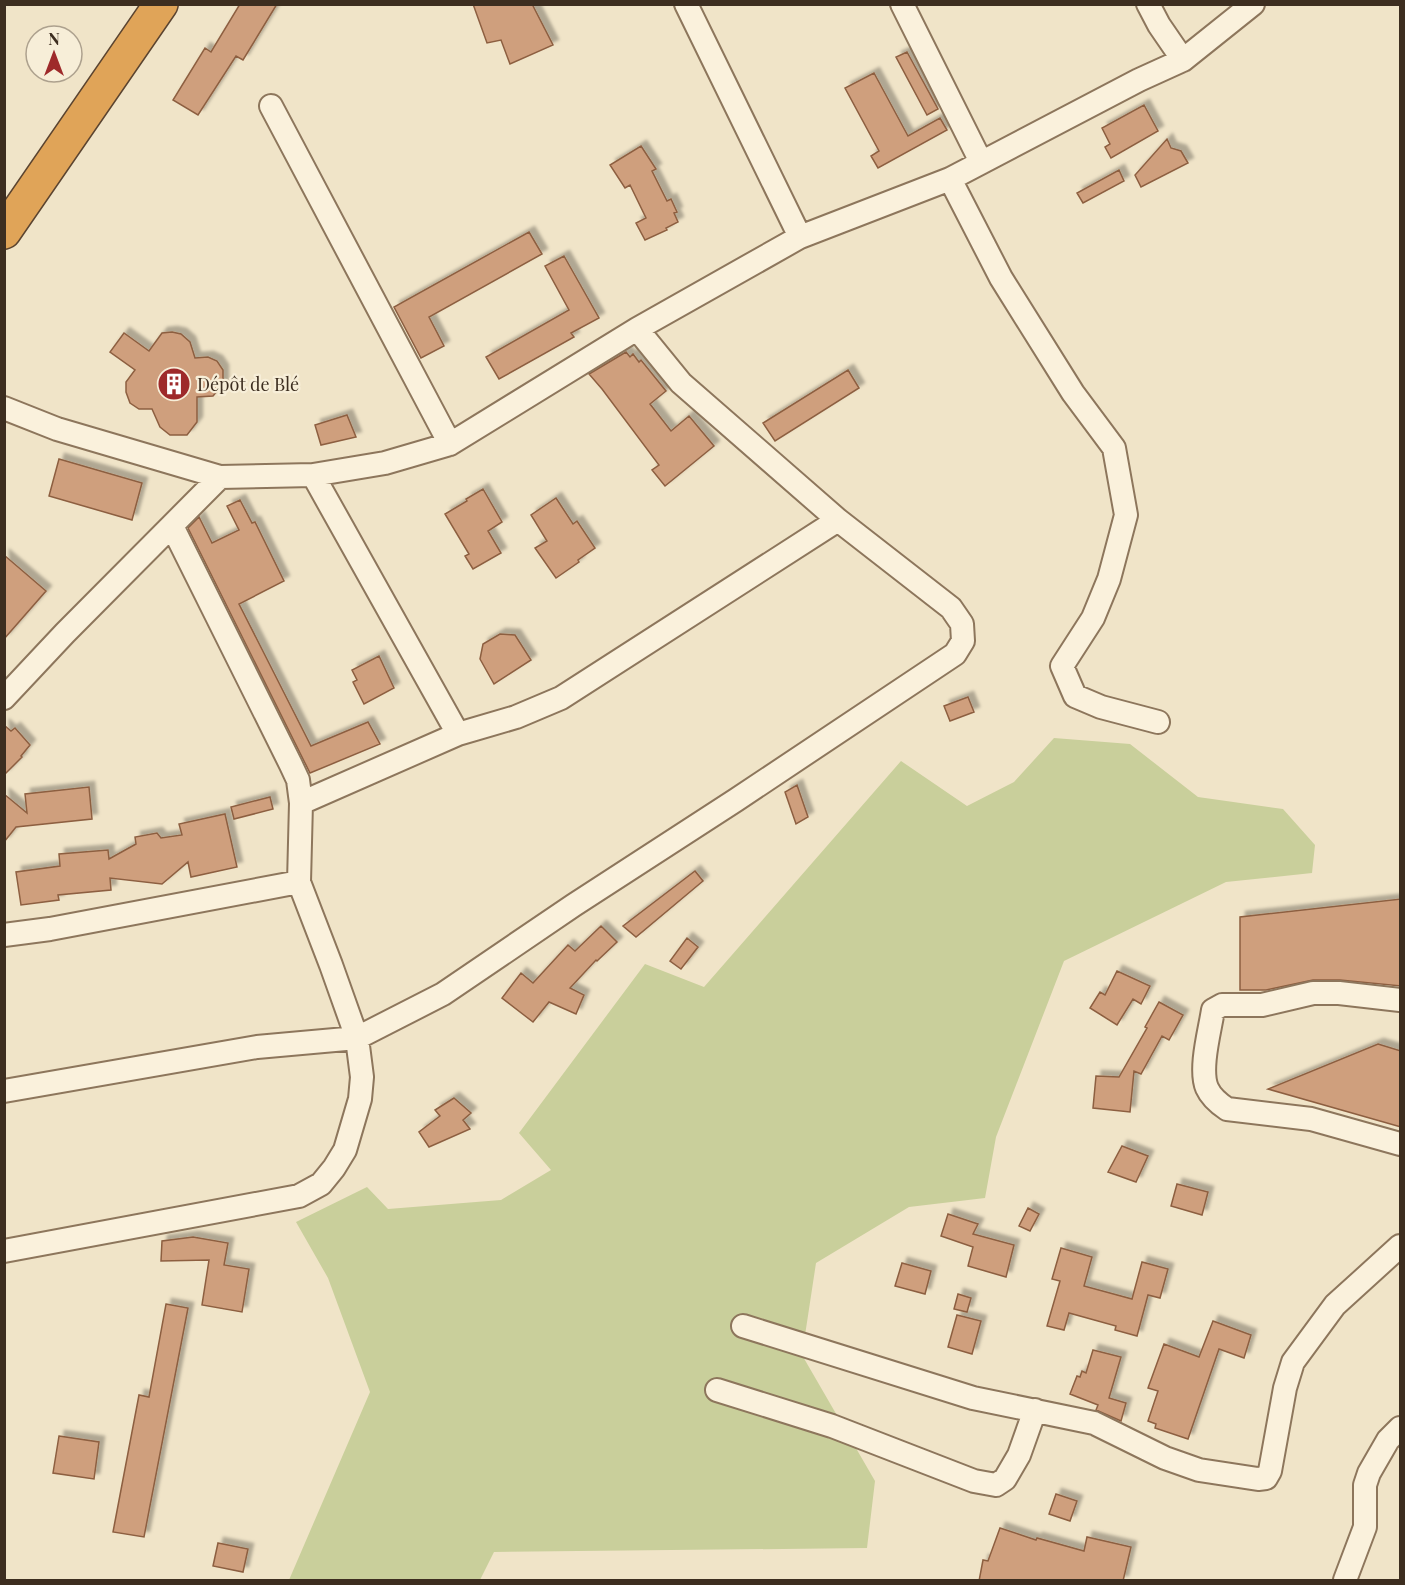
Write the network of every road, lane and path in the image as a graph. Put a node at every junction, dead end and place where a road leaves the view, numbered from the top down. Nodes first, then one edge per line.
1 (161, 4) edge
2 (686, 4) edge
3 (902, 4) edge
4 (1148, 4) edge
5 (1253, 4) edge
6 (1183, 60) junction
7 (271, 106) dead end
8 (981, 162) junction
9 (950, 179) junction
10 (4, 232) edge
11 (800, 237) junction
12 (637, 328) junction
13 (4, 408) edge
14 (450, 444) junction
15 (313, 475) junction
16 (220, 477) junction
17 (838, 520) junction
18 (172, 526) junction
19 (4, 698) edge
20 (1158, 722) dead end
21 (458, 735) junction
22 (301, 803) junction
23 (299, 882) junction
24 (4, 935) edge
25 (1401, 1000) edge
26 (357, 1038) junction
27 (4, 1091) edge
28 (1401, 1144) edge
29 (1401, 1246) edge
30 (4, 1251) edge
31 (743, 1326) dead end
32 (717, 1390) dead end
33 (1035, 1410) junction
34 (1401, 1428) edge
35 (1345, 1581) edge

1 - 10 highway
2 - 11 street
3 - 8 street
4 - 6 street
5 - 6 street
6 - 8 street
7 - 14 street
8 - 9 street
9 - 11 street
9 - 20 street
11 - 12 street
12 - 14 street
12 - 17 street
13 - 16 street
14 - 15 street
15 - 16 street
15 - 21 street
16 - 18 street
17 - 21 street
17 - 26 street
18 - 19 street
18 - 22 street
21 - 22 street
22 - 23 street
23 - 24 street
23 - 26 street
25 - 28 street
26 - 27 street
26 - 30 street
29 - 33 street
31 - 33 street
32 - 33 street
34 - 35 street

